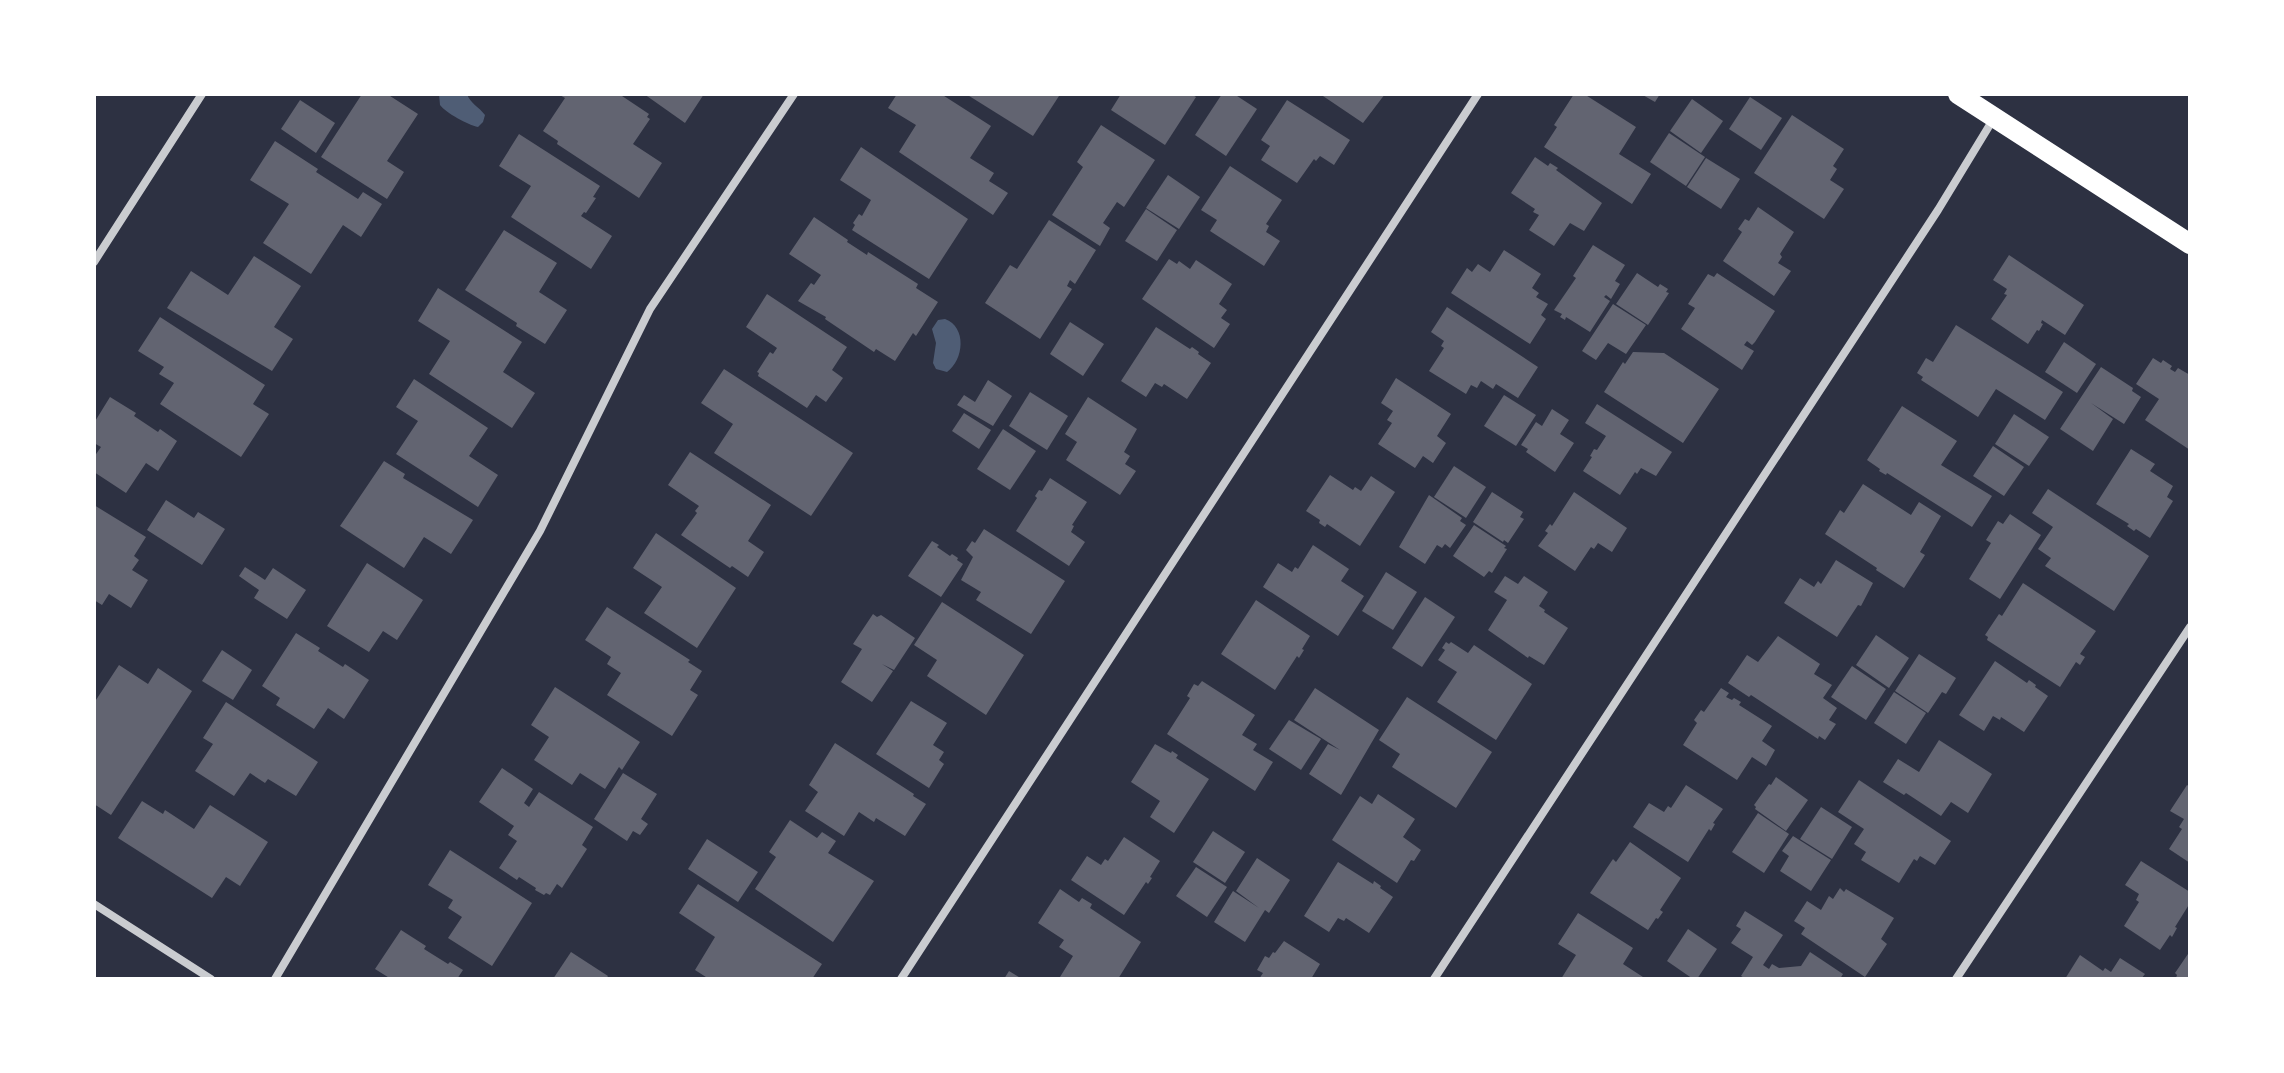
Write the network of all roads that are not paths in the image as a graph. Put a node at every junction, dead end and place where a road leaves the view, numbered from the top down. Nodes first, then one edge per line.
1 (202, 94) edge
2 (794, 94) edge
3 (1478, 94) edge
4 (1958, 94) edge
5 (1995, 118) junction
6 (2190, 244) edge
7 (94, 262) edge
8 (2190, 627) edge
9 (94, 904) edge
10 (211, 979) edge
11 (275, 979) edge
12 (901, 979) edge
13 (1434, 979) edge
14 (1956, 979) edge

1 - 7 street
2 - 11 street
3 - 12 street
4 - 5 main road
5 - 6 main road
5 - 13 street
8 - 14 street
9 - 10 street

